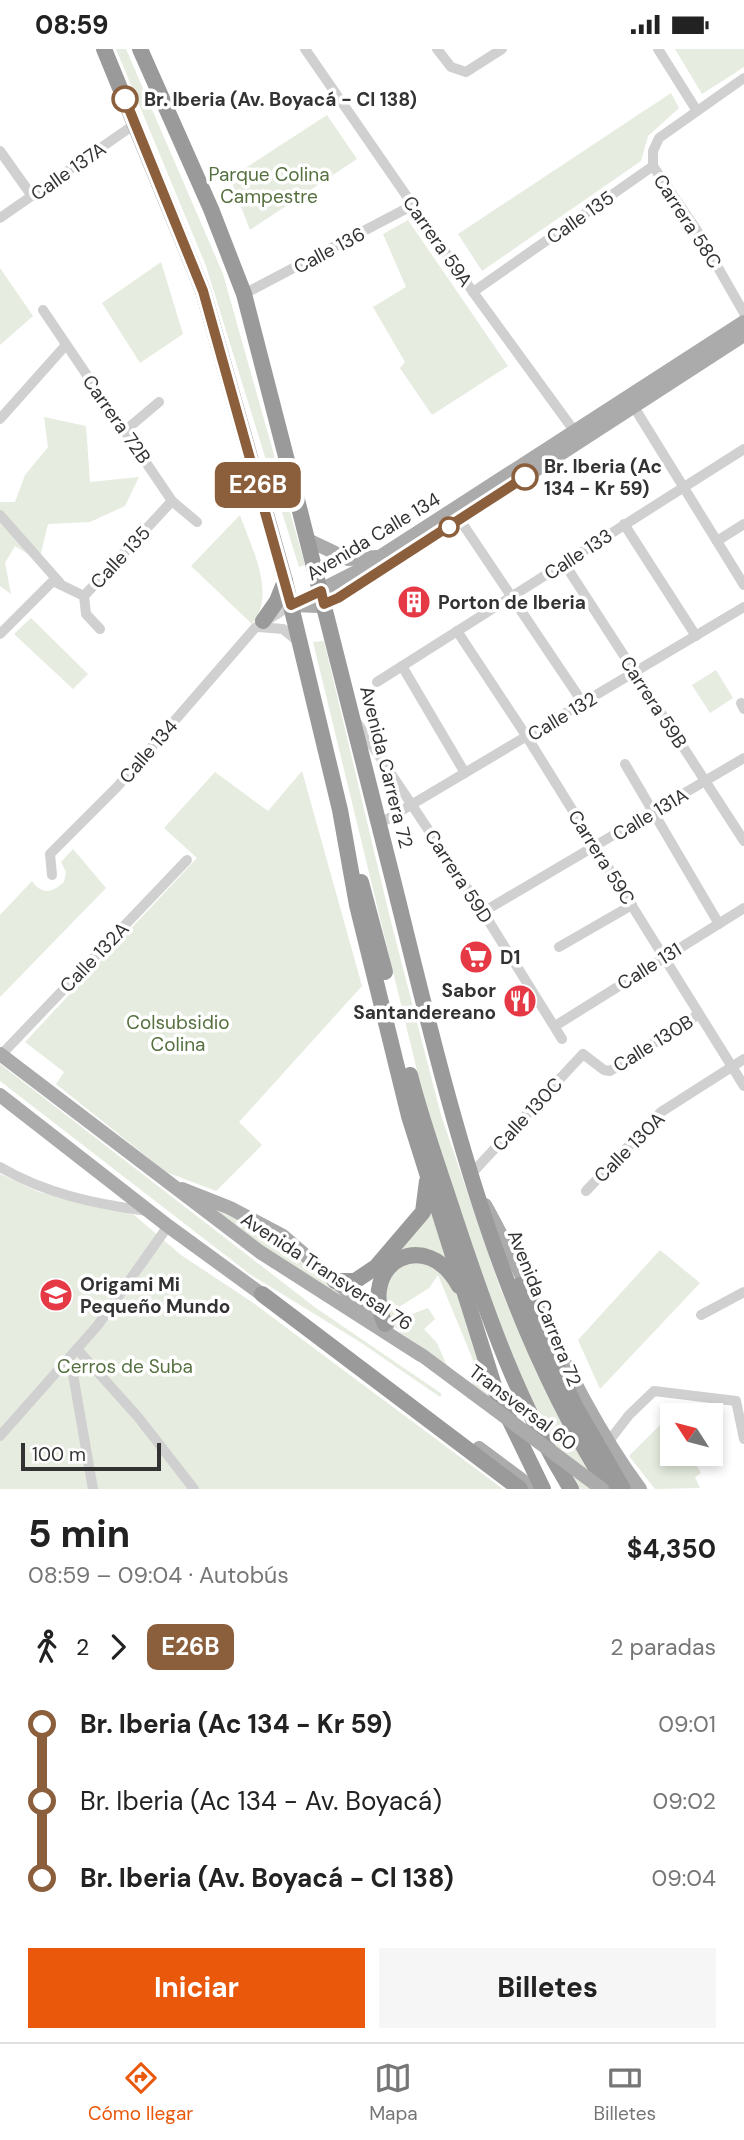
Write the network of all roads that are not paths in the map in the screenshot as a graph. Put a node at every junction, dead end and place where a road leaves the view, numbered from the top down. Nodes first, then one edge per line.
1 (104, 49) edge
2 (140, 49) edge
3 (304, 49) edge
4 (437, 49) edge
5 (502, 49) edge
6 (658, 49) edge
7 (744, 78) edge
8 (697, 111) junction
9 (135, 124) junction
10 (0, 151) edge
11 (653, 166) junction
12 (32, 196) junction
13 (413, 205) junction
14 (0, 218) edge
15 (473, 292) junction
16 (244, 294) junction
17 (43, 310) dead end
18 (744, 313) edge
19 (744, 322) edge
20 (744, 335) edge
21 (65, 346) junction
22 (159, 402) dead end
23 (634, 407) junction
24 (0, 418) edge
25 (127, 429) junction
26 (575, 432) junction
27 (744, 449) edge
28 (683, 487) junction
29 (173, 501) junction
30 (0, 516) edge
31 (460, 520) junction
32 (197, 522) dead end
33 (624, 524) junction
34 (744, 524) edge
35 (308, 540) junction
36 (717, 541) junction
37 (382, 556) junction
38 (564, 563) junction
39 (285, 581) junction
40 (60, 583) junction
41 (744, 585) edge
42 (84, 596) junction
43 (511, 596) junction
44 (323, 597) junction
45 (291, 605) junction
46 (744, 607) edge
47 (259, 624) junction
48 (100, 629) dead end
49 (457, 631) junction
50 (0, 634) edge
51 (696, 636) junction
52 (300, 644) junction
53 (402, 666) junction
54 (634, 673) junction
55 (377, 682) dead end
56 (583, 703) junction
57 (352, 716) junction
58 (527, 737) junction
59 (744, 758) edge
60 (625, 764) dead end
61 (465, 773) junction
62 (706, 781) junction
63 (412, 804) junction
64 (340, 810) junction
65 (653, 812) junction
66 (379, 824) junction
67 (744, 841) edge
68 (595, 846) junction
69 (187, 860) dead end
70 (52, 875) dead end
71 (632, 905) junction
72 (744, 908) edge
73 (484, 912) junction
74 (719, 923) junction
75 (559, 947) dead end
76 (664, 957) junction
77 (699, 1014) junction
78 (555, 1026) junction
79 (562, 1039) dead end
80 (1, 1054) edge
81 (583, 1054) joint
82 (744, 1059) edge
83 (732, 1066) junction
84 (744, 1086) edge
85 (0, 1095) edge
86 (424, 1165) junction
87 (0, 1167) edge
88 (472, 1173) junction
89 (164, 1182) junction
90 (477, 1191) junction
91 (586, 1191) dead end
92 (150, 1212) junction
93 (168, 1226) junction
94 (335, 1281) junction
95 (744, 1292) edge
96 (262, 1294) junction
97 (471, 1309) junction
98 (701, 1315) dead end
99 (385, 1324) junction
100 (74, 1353) junction
101 (422, 1355) junction
102 (740, 1397) edge
103 (0, 1436) edge
104 (744, 1439) edge
105 (609, 1441) junction
106 (522, 1450) junction
107 (93, 1489) edge
108 (194, 1489) edge
109 (520, 1489) edge
110 (534, 1489) edge
111 (543, 1489) edge
112 (549, 1489) edge
113 (571, 1489) edge
114 (602, 1489) edge
115 (609, 1489) edge
116 (623, 1489) edge
117 (640, 1489) edge

1 - 9 highway
2 - 16 highway, Avenida Carrera 72
3 - 13 street, Carrera 59A
4 - 5 street
6 - 8 street
7 - 8 street
8 - 11 street
9 - 12 street, Calle 137A
9 - 39 highway
10 - 12 street
11 - 15 street, Calle 135
11 - 18 street, Carrera 58C
12 - 14 street, Calle 137A
13 - 15 street, Carrera 59A
13 - 16 street, Calle 136
15 - 26 street, Carrera 59A
16 - 35 highway, Avenida Carrera 72
17 - 21 street, Carrera 72B
19 - 26 main road, Avenida Calle 134
20 - 23 main road, Avenida Calle 134
21 - 24 street
21 - 25 street, Carrera 72B
22 - 25 street
23 - 28 street
23 - 31 main road, Avenida Calle 134
25 - 29 street, Carrera 72B
26 - 37 main road, Avenida Calle 134
27 - 28 street, Calle 133
28 - 33 street, Calle 133
28 - 36 street
29 - 32 street, Carrera 72B
29 - 42 street, Calle 135
30 - 40 street
31 - 43 street
31 - 44 main road, Avenida Calle 134
33 - 38 street, Calle 133
33 - 51 street
34 - 36 street
35 - 37 main road
35 - 44 highway, Avenida Carrera 72
36 - 41 street
37 - 44 main road, Avenida Calle 134
38 - 43 street, Calle 133
38 - 54 street, Carrera 59B
39 - 45 highway
39 - 47 highway
40 - 42 street, Calle 135
40 - 50 street, Calle 135
42 - 48 street
43 - 49 street, Calle 133
43 - 56 street
44 - 45 main road, Avenida Calle 134
44 - 57 highway, Avenida Carrera 72
45 - 47 street, Calle 134
45 - 52 highway
46 - 51 street, Calle 132
47 - 52 street
47 - 70 street, Calle 134
49 - 53 street, Calle 133
49 - 58 street, Carrera 59C
51 - 54 street, Calle 132
52 - 64 highway
53 - 55 street, Calle 133
53 - 61 street
54 - 56 street, Calle 132
54 - 62 street, Carrera 59B
56 - 58 street, Calle 132
57 - 63 street, Carrera 59D
57 - 66 highway, Avenida Carrera 72
58 - 61 street, Calle 132
58 - 68 street, Carrera 59C
59 - 62 street, Calle 131A
60 - 65 street
61 - 63 street, Calle 132
62 - 65 street, Calle 131A
62 - 67 street, Carrera 59B
63 - 66 street, Calle 132
63 - 73 street, Carrera 59D
64 - 86 highway
64 - 113 highway
65 - 68 street, Calle 131A
65 - 74 street
66 - 88 highway, Avenida Carrera 72
68 - 71 street, Carrera 59C
68 - 73 street, Calle 131A
69 - 80 street, Calle 132A
71 - 75 street
71 - 76 street, Carrera 59C
72 - 74 street, Calle 131
73 - 78 street, Carrera 59D
74 - 76 street, Calle 131
76 - 77 street, Carrera 59C
76 - 78 street, Calle 131
77 - 81 street, Calle 130B
77 - 83 street, Carrera 59C
78 - 79 street, Carrera 59D
80 - 89 main road, Avenida Transversal 76
81 - 88 street, Calle 130C
82 - 83 street, Calle 130A
83 - 84 street, Carrera 59C
83 - 91 street, Calle 130A
85 - 92 main road
86 - 94 highway
86 - 97 highway
87 - 92 street
88 - 90 highway, Avenida Carrera 72
89 - 94 main road, Avenida Transversal 76
89 - 101 main road, Avenida Transversal 76
90 - 105 main road
90 - 115 highway, Avenida Carrera 72
90 - 116 highway
92 - 93 main road
93 - 96 main road
93 - 100 street
94 - 99 main road, Avenida Transversal 76
95 - 98 street
96 - 109 highway
96 - 110 main road
97 - 99 highway
97 - 106 highway
99 - 101 main road, Avenida Transversal 76
100 - 103 street
100 - 107 street
100 - 108 street
101 - 114 main road, Transversal 60, bridge
102 - 104 street
102 - 105 street
105 - 117 main road
106 - 111 highway
106 - 112 highway

